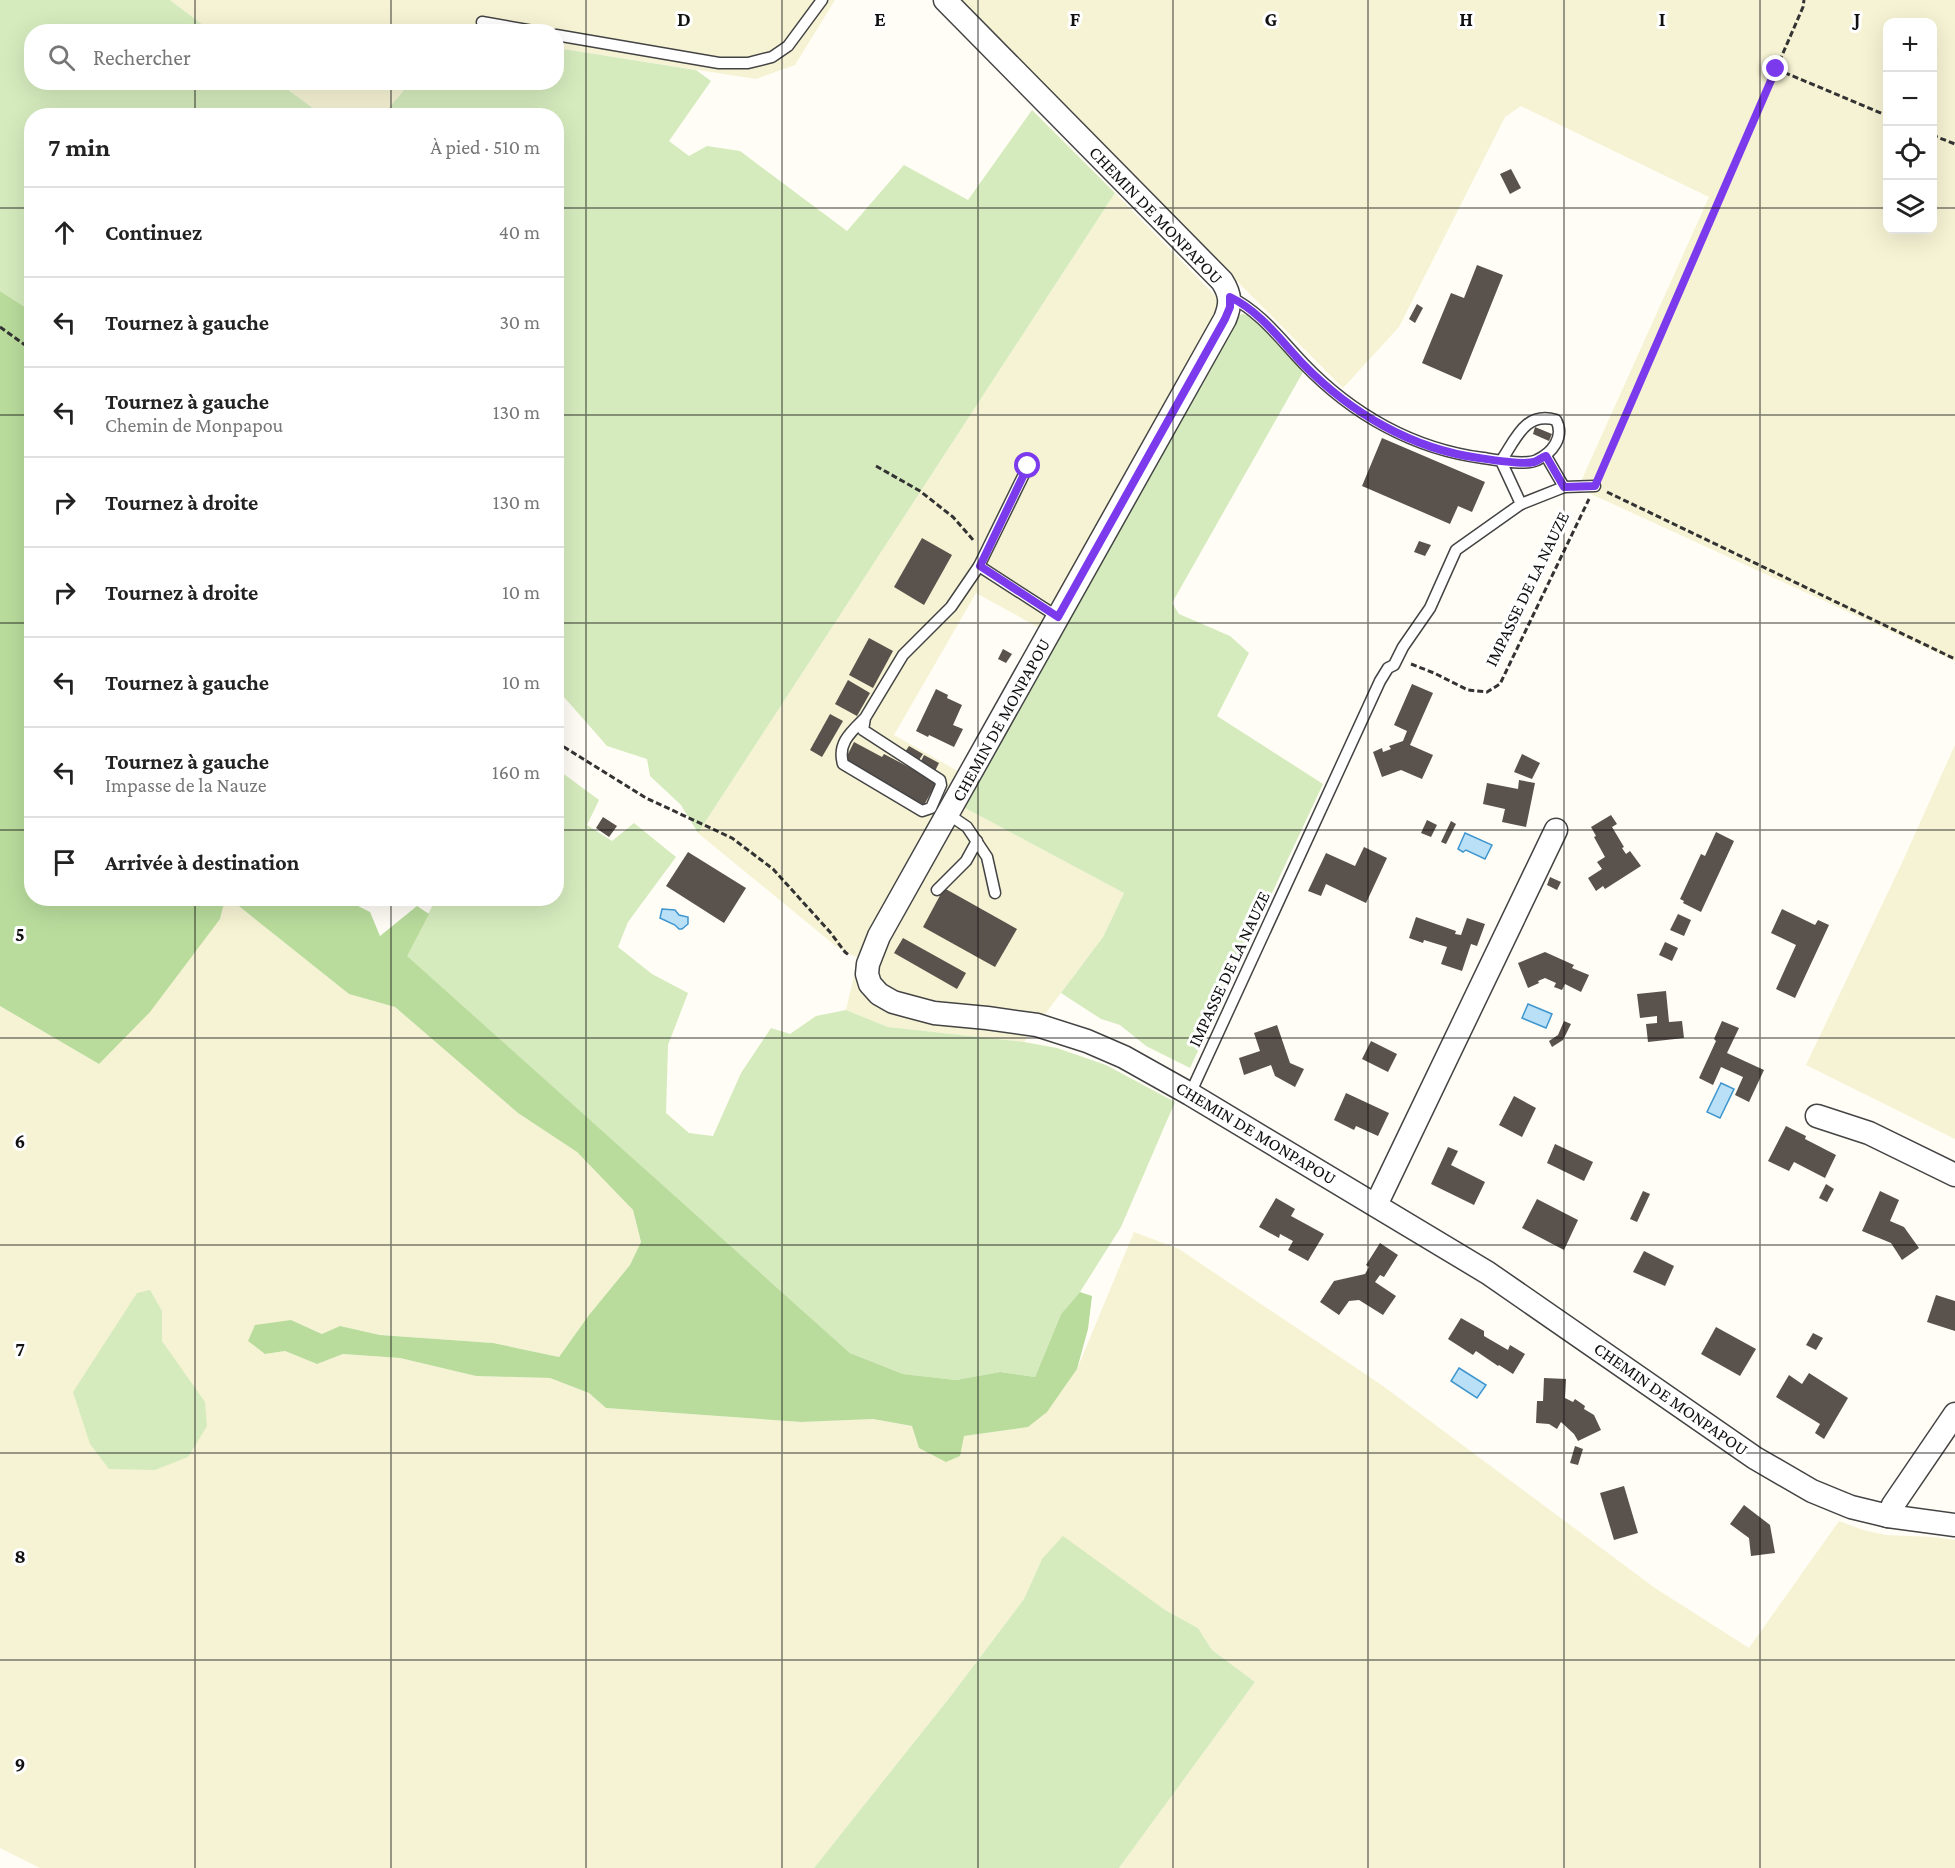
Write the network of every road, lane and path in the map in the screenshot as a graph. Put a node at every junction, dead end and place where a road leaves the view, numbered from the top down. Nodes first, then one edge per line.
1 (822, 0) edge
2 (945, 0) edge
3 (1804, 0) edge
4 (482, 22) dead end
5 (493, 24) edge
6 (564, 35) edge
7 (1776, 69) junction
8 (1883, 114) edge
9 (1937, 137) edge
10 (1955, 144) edge
11 (1230, 297) junction
12 (0, 327) edge
13 (24, 344) edge
14 (1546, 456) junction
15 (1501, 461) junction
16 (876, 466) dead end
17 (1028, 466) dead end
18 (1595, 486) junction
19 (1564, 487) junction
20 (1521, 504) junction
21 (986, 553) junction
22 (980, 566) junction
23 (1058, 617) junction
24 (1955, 658) edge
25 (1394, 665) junction
26 (865, 718) junction
27 (564, 747) edge
28 (948, 814) junction
29 (1556, 830) dead end
30 (977, 841) junction
31 (937, 890) dead end
32 (995, 893) dead end
33 (868, 964) junction
34 (1190, 1094) junction
35 (1817, 1116) dead end
36 (1955, 1175) edge
37 (1376, 1204) junction
38 (1955, 1414) edge
39 (1888, 1516) junction
40 (1955, 1525) edge

1 - 6 lane
2 - 11 street, CHEMIN DE MONPAPOU
3 - 7 path, IMPASSE DE LA NAUZE
4 - 5 lane
7 - 8 path
7 - 18 path, IMPASSE DE LA NAUZE
9 - 10 path
11 - 15 lane
11 - 23 street, CHEMIN DE MONPAPOU
12 - 13 path
14 - 15 lane
14 - 15 lane
14 - 19 lane
15 - 20 lane
16 - 21 path
17 - 21 lane
18 - 19 lane
18 - 24 path
18 - 25 path, IMPASSE DE LA NAUZE
19 - 20 lane
20 - 25 lane
21 - 22 lane
22 - 23 lane
22 - 26 lane
23 - 28 street, CHEMIN DE MONPAPOU
25 - 34 lane, IMPASSE DE LA NAUZE
26 - 26 lane
27 - 33 path
28 - 30 lane
28 - 33 street, CHEMIN DE MONPAPOU
29 - 37 street
30 - 31 lane
30 - 32 lane
33 - 34 street, CHEMIN DE MONPAPOU
34 - 37 street, CHEMIN DE MONPAPOU
35 - 36 street
37 - 39 street, CHEMIN DE MONPAPOU
38 - 39 street
39 - 40 street, CHEMIN DE MONPAPOU

